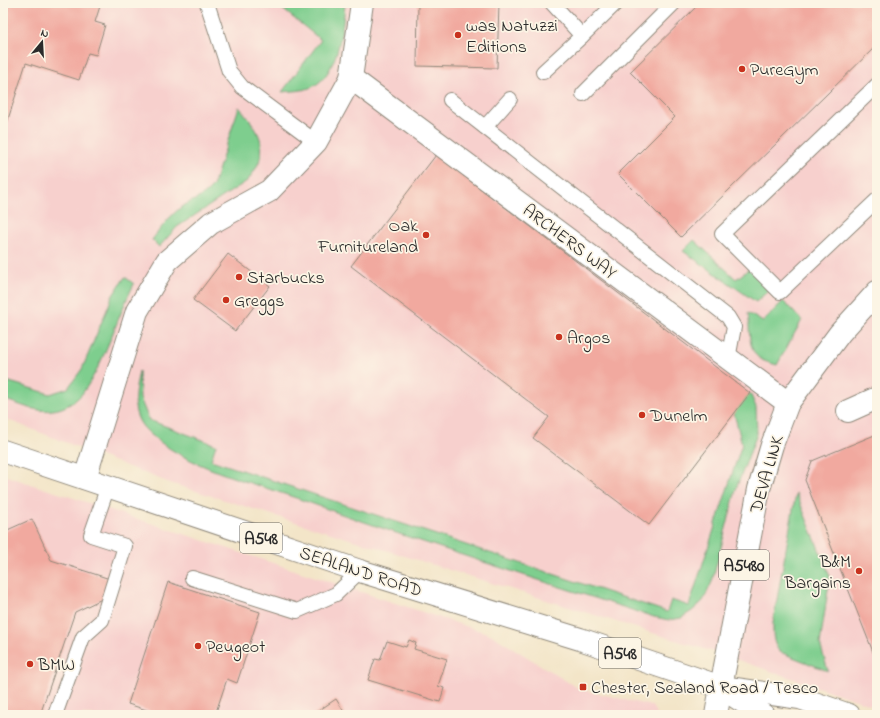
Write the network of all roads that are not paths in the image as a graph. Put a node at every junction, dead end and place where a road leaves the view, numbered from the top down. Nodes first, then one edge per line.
1 (207, 3) edge
2 (362, 3) edge
3 (552, 3) edge
4 (616, 3) edge
5 (674, 3) edge
6 (582, 36) junction
7 (543, 72) dead end
8 (351, 78) junction
9 (877, 85) edge
10 (583, 94) dead end
11 (510, 99) dead end
12 (450, 100) dead end
13 (485, 127) junction
14 (316, 142) junction
15 (877, 200) edge
16 (877, 292) edge
17 (728, 359) junction
18 (877, 398) edge
19 (788, 403) junction
20 (848, 411) dead end
21 (3, 451) edge
22 (85, 478) junction
23 (108, 486) junction
24 (360, 571) junction
25 (192, 578) dead end
26 (721, 687) junction
27 (55, 715) edge
28 (716, 715) edge
29 (763, 715) edge
30 (849, 715) edge

1 - 14 lane
2 - 8 main road
3 - 6 lane
4 - 6 lane
5 - 10 lane
6 - 7 lane
8 - 14 main road
8 - 17 main road, ARCHERS WAY
9 - 15 lane
11 - 13 lane
12 - 13 lane
13 - 17 lane
14 - 22 main road
16 - 19 main road, DEVA LINK / A5480
17 - 19 main road, ARCHERS WAY
18 - 20 main road
19 - 26 main road, DEVA LINK / A5480
21 - 22 main road, SEALAND ROAD / A548
22 - 23 main road, SEALAND ROAD / A548
23 - 24 main road, SEALAND ROAD / A548
23 - 27 lane
24 - 25 lane
24 - 26 main road, SEALAND ROAD / A548
26 - 28 main road, DEVA LINK
26 - 29 main road, SEALAND ROAD / A548
26 - 30 main road, SEALAND ROAD / A548

